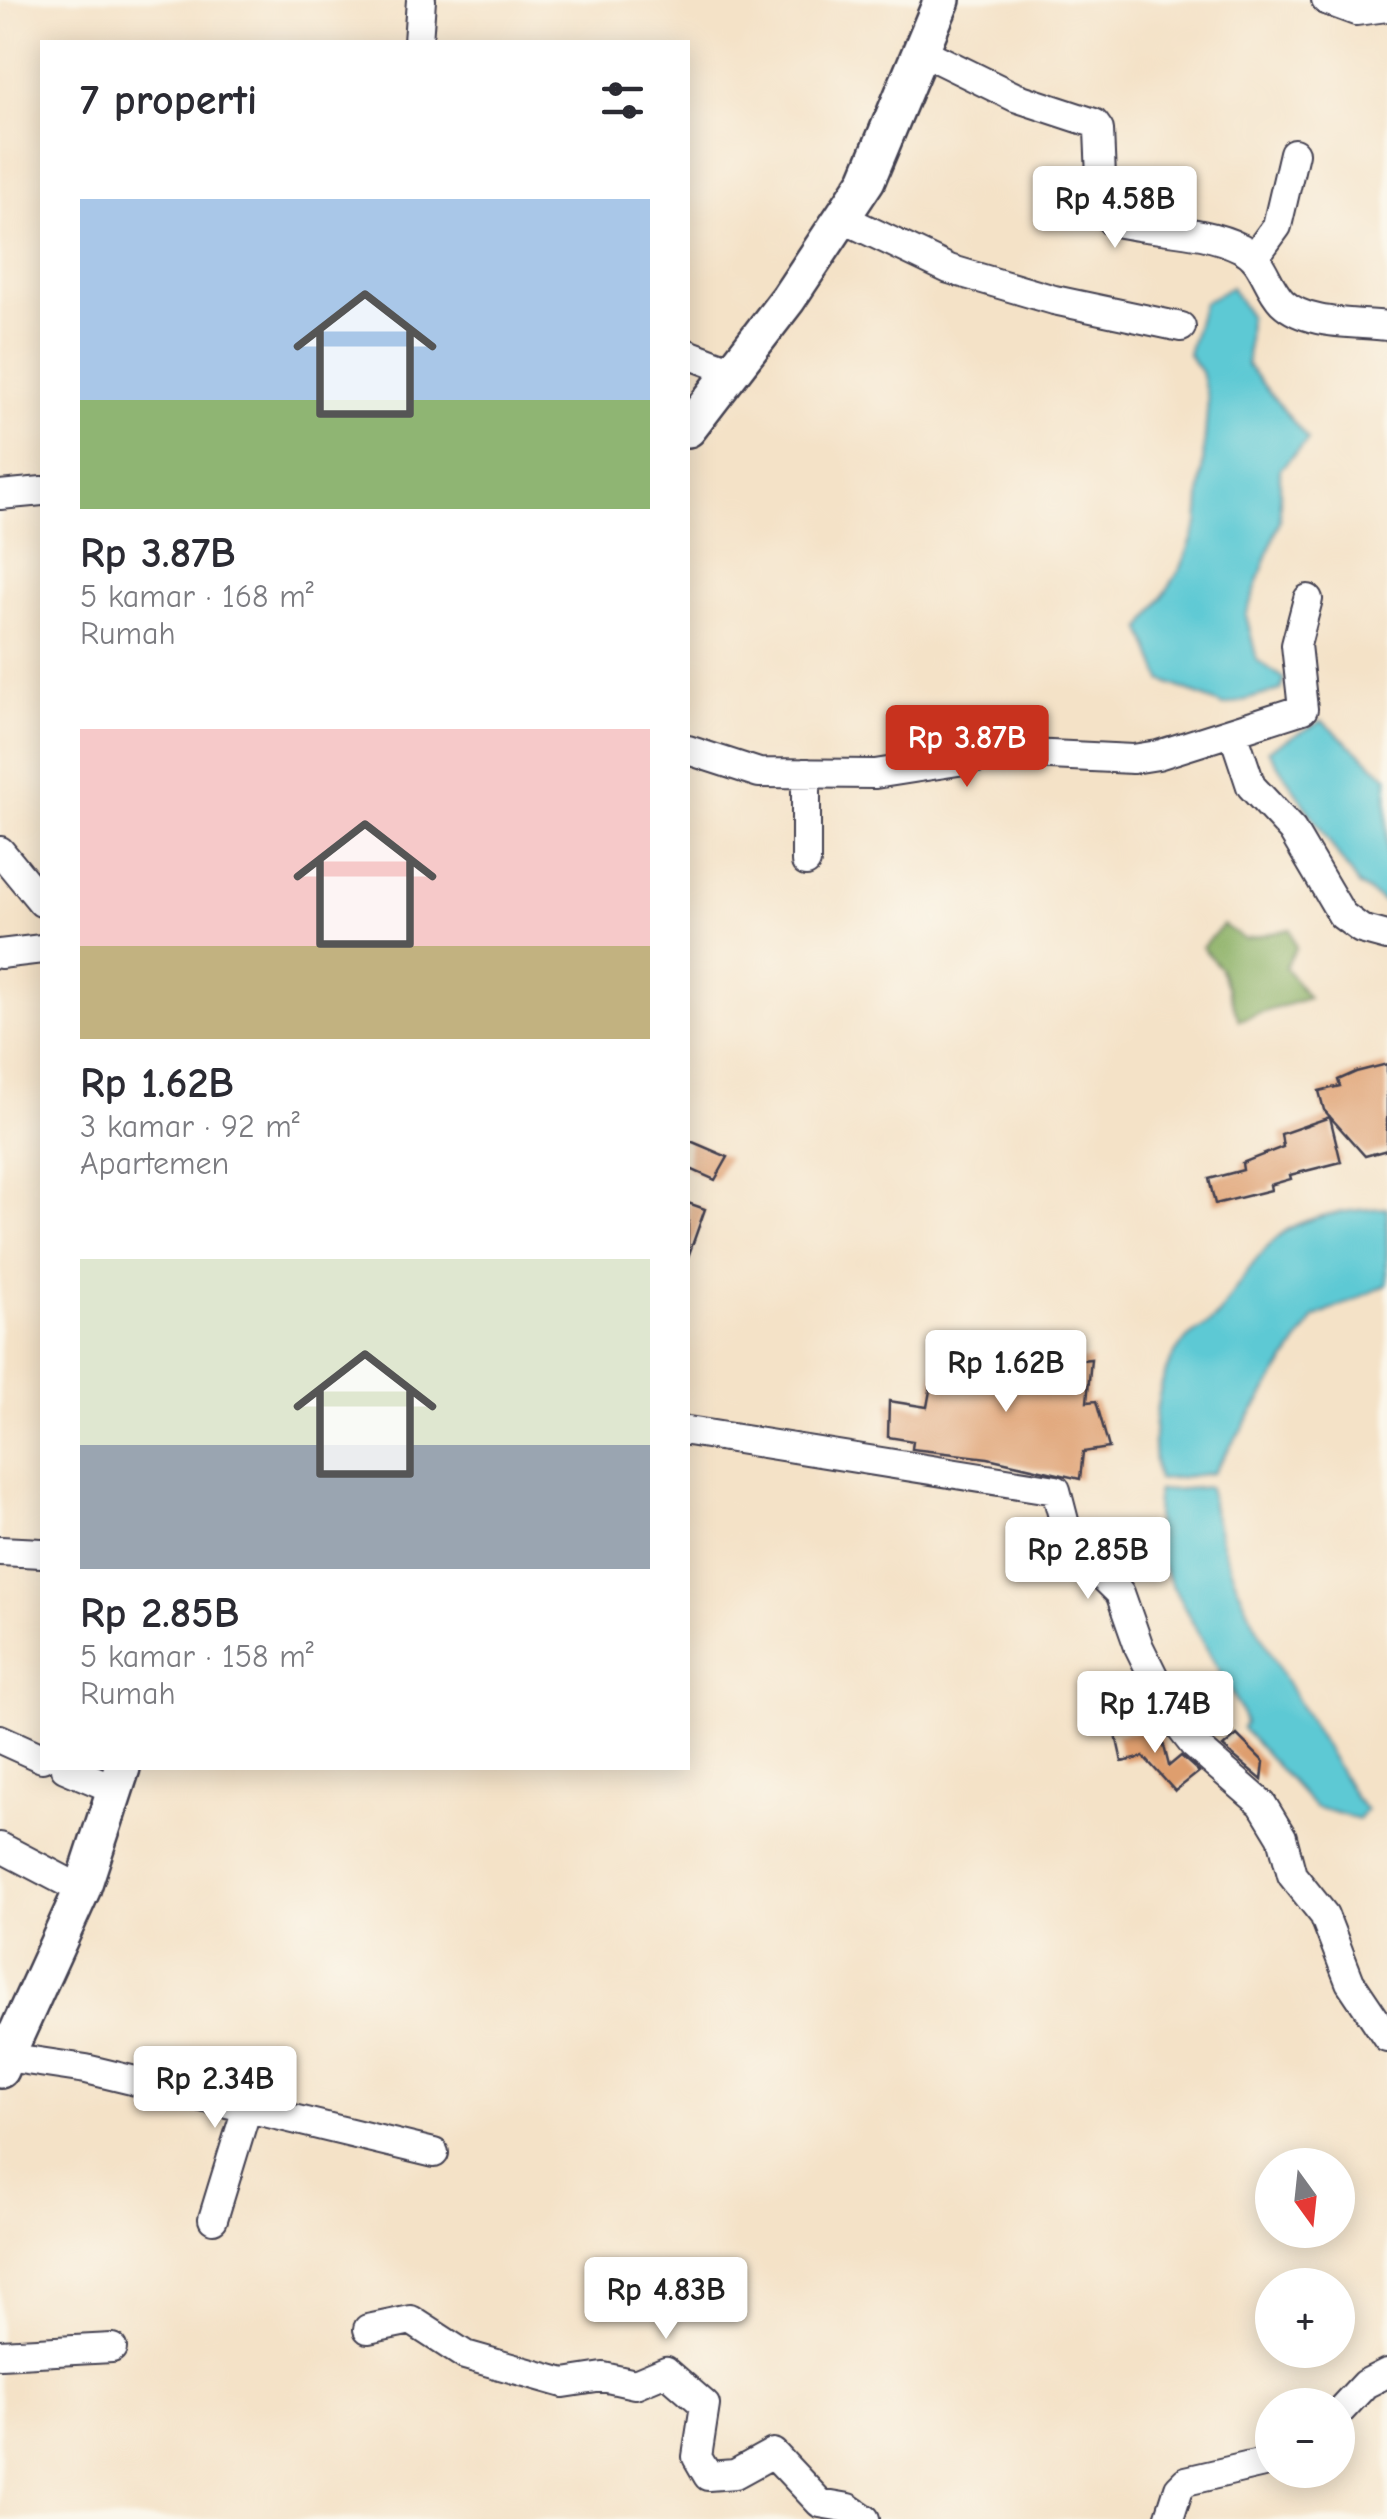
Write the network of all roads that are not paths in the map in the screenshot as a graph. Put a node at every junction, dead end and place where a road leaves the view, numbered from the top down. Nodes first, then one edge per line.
1 (421, 0) edge
2 (942, 0) edge
3 (1326, 0) edge
4 (1387, 7) edge
5 (418, 40) edge
6 (921, 51) junction
7 (1294, 153) dead end
8 (842, 218) junction
9 (1256, 256) junction
10 (1387, 326) edge
11 (1181, 328) dead end
12 (690, 355) edge
13 (733, 370) junction
14 (690, 426) edge
15 (40, 490) edge
16 (0, 495) edge
17 (1308, 600) dead end
18 (1241, 730) junction
19 (690, 751) edge
20 (806, 773) junction
21 (0, 852) edge
22 (806, 862) dead end
23 (40, 900) edge
24 (1387, 936) edge
25 (40, 948) edge
26 (0, 954) edge
27 (690, 1430) edge
28 (0, 1551) edge
29 (40, 1553) edge
30 (0, 1739) edge
31 (40, 1757) edge
32 (75, 1770) edge
33 (119, 1779) edge
34 (0, 1848) edge
35 (82, 1890) junction
36 (1387, 2037) edge
37 (3, 2063) edge
38 (247, 2108) junction
39 (434, 2153) dead end
40 (214, 2219) dead end
41 (368, 2329) dead end
42 (112, 2348) dead end
43 (0, 2354) edge
44 (1387, 2373) edge
45 (1355, 2395) edge
46 (1255, 2465) edge
47 (865, 2519) edge
48 (1170, 2519) edge

1 - 5 street
2 - 6 main road
3 - 4 street
6 - 8 main road
6 - 9 street
7 - 9 street
8 - 11 street
8 - 13 main road
9 - 10 street
12 - 13 street
13 - 14 main road
15 - 16 street
17 - 18 street
18 - 20 street
18 - 24 street
19 - 20 street
20 - 22 street
21 - 23 street
25 - 26 street
27 - 36 street
28 - 29 street
30 - 31 street
32 - 33 street
33 - 35 main road
34 - 35 street
35 - 37 main road
37 - 38 street
38 - 39 street
38 - 40 street
41 - 47 street
42 - 43 street
44 - 45 street
46 - 48 street

